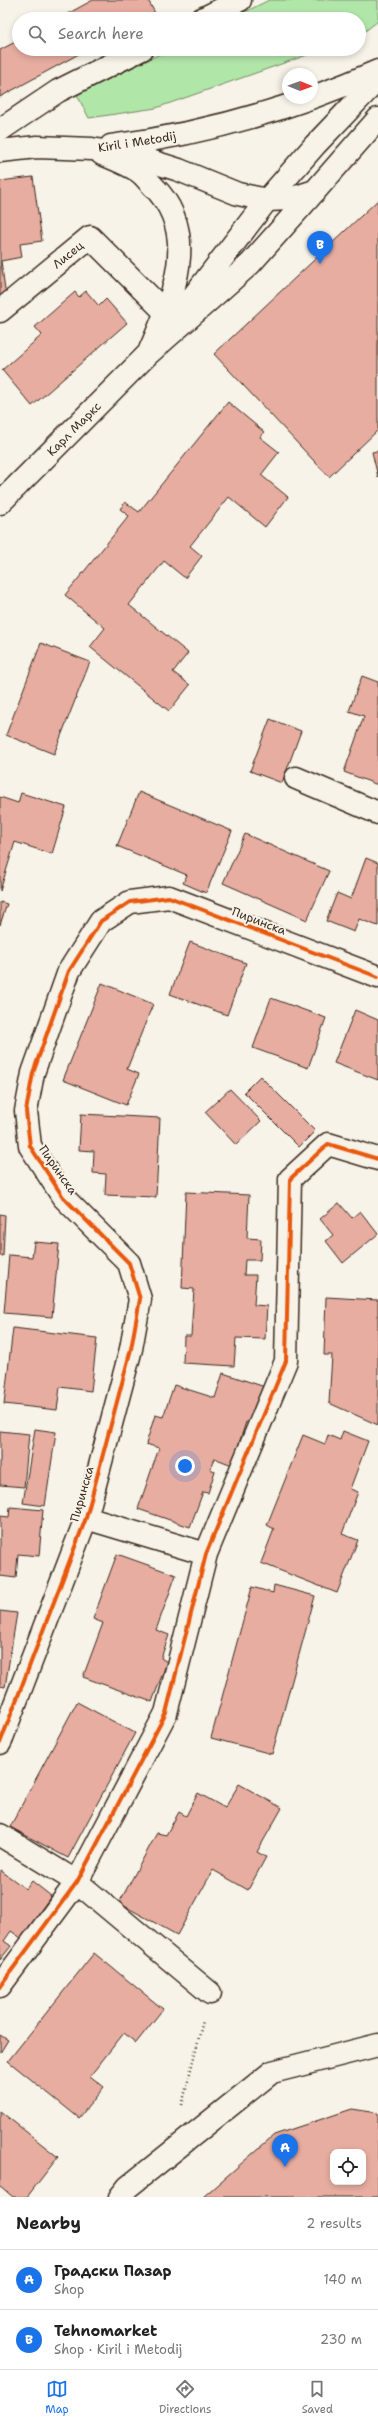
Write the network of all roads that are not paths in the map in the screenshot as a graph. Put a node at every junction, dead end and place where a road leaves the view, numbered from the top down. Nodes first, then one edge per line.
1 (240, 0) edge
2 (216, 12) edge
3 (128, 56) edge
4 (378, 71) edge
5 (378, 79) edge
6 (378, 119) edge
7 (0, 130) edge
8 (92, 149) junction
9 (0, 151) edge
10 (315, 191) junction
11 (267, 200) junction
12 (0, 311) edge
13 (166, 313) junction
14 (147, 356) junction
15 (0, 503) edge
16 (296, 778) dead end
17 (378, 813) edge
18 (378, 977) edge
19 (378, 1159) edge
20 (86, 1518) junction
21 (206, 1554) junction
22 (0, 1743) edge
23 (0, 1835) edge
24 (77, 1882) junction
25 (0, 1986) edge
26 (210, 1993) road end
27 (378, 2045) edge
28 (120, 2197) edge

1 - 2 street
3 - 7 street
4 - 8 street, Kiril i Metodij
5 - 11 street
6 - 10 street
8 - 9 street
8 - 11 street, Kiril i Metodij
8 - 13 street
10 - 11 street, Kiril i Metodij
10 - 14 street
11 - 14 street
12 - 13 street, Лисец
13 - 14 street
14 - 15 street, Карл Маркс
16 - 17 street
18 - 20 street, Пиринска
19 - 21 street
20 - 21 street
20 - 22 street, Пиринска
21 - 24 street
23 - 24 street
24 - 25 street
24 - 26 street
27 - 28 street

